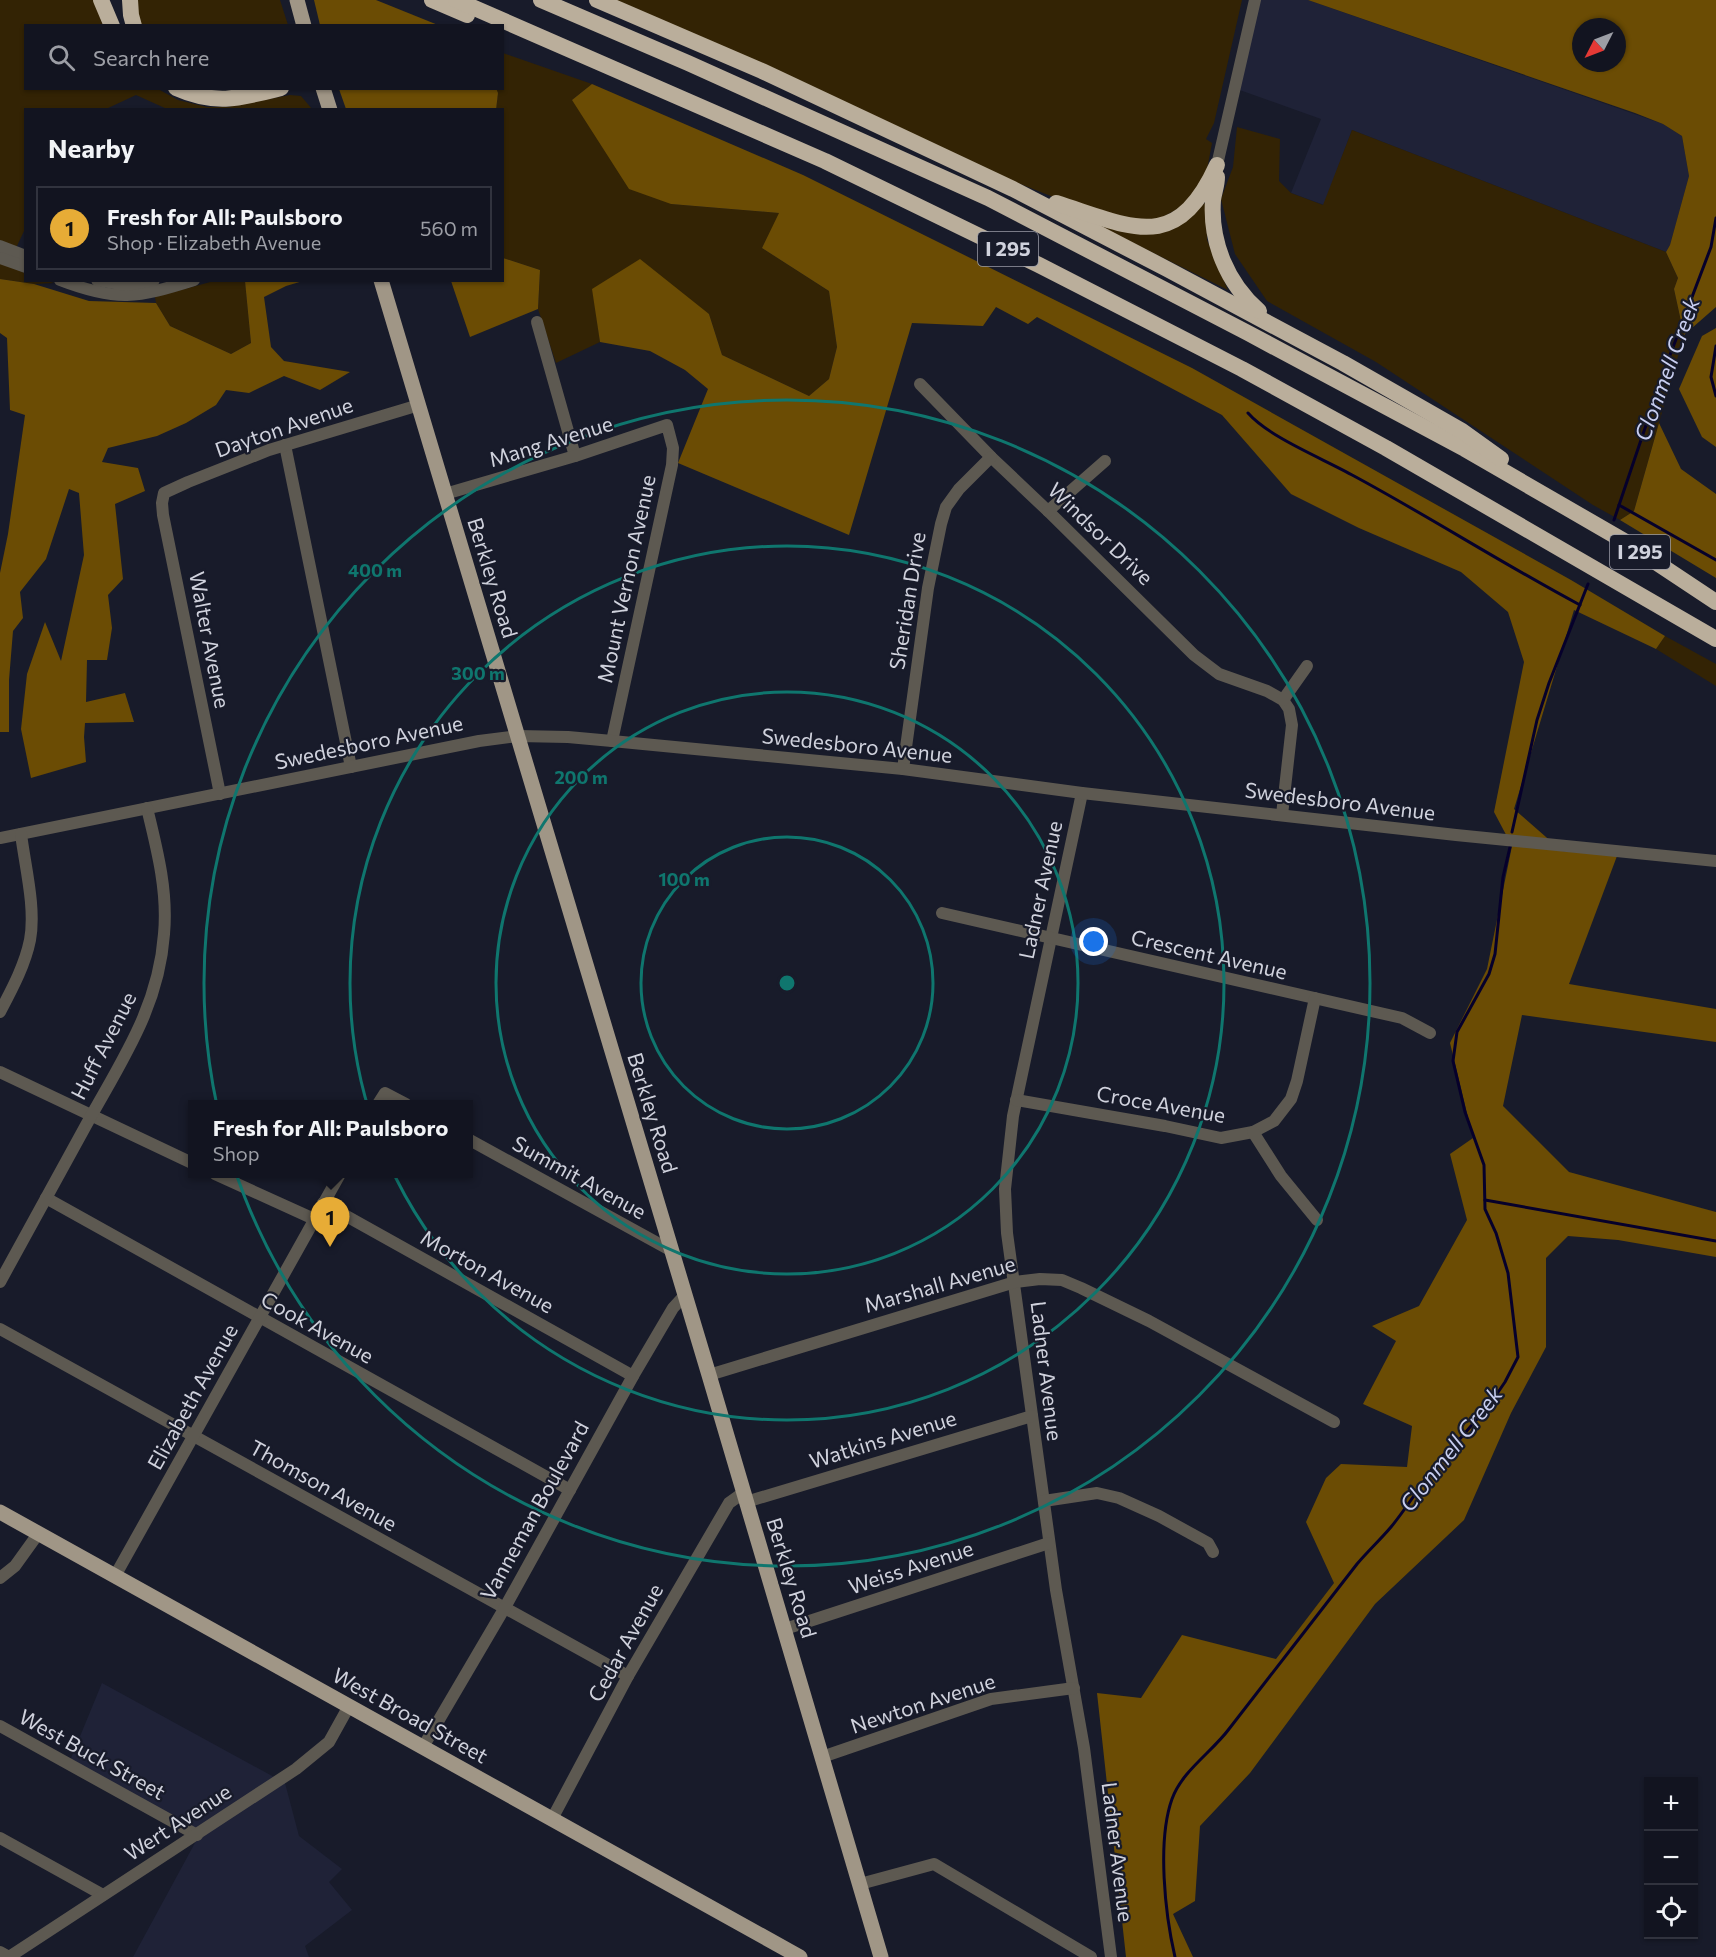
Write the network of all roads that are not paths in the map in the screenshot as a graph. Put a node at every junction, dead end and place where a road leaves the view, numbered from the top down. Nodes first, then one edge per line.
1 (101, 0) edge
2 (130, 0) edge
3 (297, 0) edge
4 (432, 0) edge
5 (456, 0) edge
6 (541, 0) edge
7 (597, 0) edge
8 (1255, 0) edge
9 (111, 24) edge
10 (133, 24) edge
11 (303, 24) edge
12 (488, 24) edge
13 (504, 31) edge
14 (180, 90) edge
15 (273, 90) edge
16 (324, 90) edge
17 (329, 108) edge
18 (825, 161) junction
19 (1217, 165) junction
20 (1013, 189) junction
21 (0, 246) edge
22 (24, 255) edge
23 (0, 258) edge
24 (24, 266) edge
25 (65, 282) edge
26 (109, 282) edge
27 (143, 282) edge
28 (187, 282) edge
29 (382, 282) edge
30 (537, 322) dead end
31 (1275, 325) junction
32 (920, 384) dead end
33 (418, 405) junction
34 (667, 425) joint
35 (285, 445) junction
36 (575, 456) junction
37 (991, 457) junction
38 (1105, 461) dead end
39 (164, 494) joint
40 (446, 494) junction
41 (1562, 505) junction
42 (1048, 511) junction
43 (1716, 602) edge
44 (1665, 611) junction
45 (1716, 639) edge
46 (1716, 648) edge
47 (1307, 666) dead end
48 (1283, 700) junction
49 (518, 736) junction
50 (612, 741) junction
51 (351, 767) junction
52 (903, 769) junction
53 (1082, 793) junction
54 (220, 794) junction
55 (147, 808) junction
56 (1282, 815) junction
57 (21, 834) junction
58 (0, 838) edge
59 (1716, 861) edge
60 (942, 913) dead end
61 (1050, 939) junction
62 (1315, 998) junction
63 (0, 1012) edge
64 (1430, 1033) dead end
65 (0, 1072) edge
66 (381, 1100) edge
67 (398, 1100) edge
68 (1016, 1100) junction
69 (91, 1116) junction
70 (1252, 1132) junction
71 (473, 1142) edge
72 (188, 1161) edge
73 (226, 1178) edge
74 (337, 1178) edge
75 (46, 1198) junction
76 (323, 1203) junction
77 (314, 1219) junction
78 (1317, 1220) dead end
79 (672, 1251) junction
80 (0, 1282) edge
81 (1015, 1282) junction
82 (684, 1296) junction
83 (259, 1318) junction
84 (0, 1329) edge
85 (709, 1375) junction
86 (633, 1376) junction
87 (1032, 1416) junction
88 (1334, 1422) dead end
89 (193, 1436) junction
90 (570, 1490) junction
91 (744, 1497) junction
92 (1044, 1501) junction
93 (0, 1512) edge
94 (38, 1533) junction
95 (1049, 1543) junction
96 (1213, 1552) dead end
97 (116, 1576) junction
98 (0, 1578) edge
99 (504, 1609) junction
100 (784, 1629) junction
101 (628, 1676) junction
102 (1074, 1688) junction
103 (349, 1706) junction
104 (0, 1726) edge
105 (423, 1747) junction
106 (822, 1757) junction
107 (552, 1819) junction
108 (197, 1835) junction
109 (0, 1838) edge
110 (860, 1884) junction
111 (103, 1895) junction
112 (6, 1953) edge
113 (800, 1957) edge
114 (881, 1957) edge
115 (1091, 1957) edge
116 (1111, 1957) edge

1 - 9 highway
2 - 10 highway
3 - 11 main road
4 - 12 highway
5 - 18 highway, I 295
6 - 41 highway, I 295
7 - 20 highway
8 - 19 street
13 - 18 highway
14 - 15 highway
16 - 17 main road
18 - 44 highway, I 295
19 - 20 highway
19 - 31 highway
20 - 31 highway
21 - 22 street
23 - 24 street
25 - 28 street
26 - 27 street
29 - 33 main road, Berkley Road
30 - 36 street
31 - 41 highway
32 - 37 street, Windsor Drive
33 - 35 street, Dayton Avenue
33 - 40 main road, Berkley Road
34 - 36 street, Mang Avenue
34 - 50 street, Mount Vernon Avenue
35 - 39 street, Dayton Avenue
35 - 51 street
36 - 40 street, Mang Avenue
37 - 42 street, Windsor Drive
37 - 52 street, Sheridan Drive
38 - 42 street
39 - 54 street, Walter Avenue
40 - 49 main road, Berkley Road
41 - 43 highway, I 295
42 - 48 street, Windsor Drive
44 - 45 highway, I 295
44 - 46 highway
47 - 48 street
48 - 56 street
49 - 50 street, Swedesboro Avenue
49 - 51 street, Swedesboro Avenue
49 - 79 main road, Berkley Road
50 - 52 street, Swedesboro Avenue
51 - 54 street, Swedesboro Avenue
52 - 53 street, Swedesboro Avenue
53 - 56 street, Swedesboro Avenue
53 - 61 street, Ladner Avenue
54 - 55 street, Swedesboro Avenue
55 - 57 street, Swedesboro Avenue
55 - 69 street, Huff Avenue
56 - 59 street, Swedesboro Avenue
57 - 58 street, Swedesboro Avenue
57 - 63 street
60 - 61 street, Crescent Avenue
61 - 62 street, Crescent Avenue
61 - 68 street, Ladner Avenue
62 - 64 street, Crescent Avenue
62 - 70 street, Croce Avenue
65 - 69 street
66 - 67 street
68 - 70 street, Croce Avenue
68 - 81 street, Ladner Avenue
69 - 72 street
69 - 75 street, Huff Avenue
70 - 78 street
71 - 79 street, Summit Avenue
73 - 77 street
74 - 76 street, Elizabeth Avenue
75 - 80 street, Huff Avenue
75 - 83 street, Cook Avenue
76 - 77 street, Elizabeth Avenue
76 - 86 street, Morton Avenue
77 - 83 street, Elizabeth Avenue
79 - 82 main road, Berkley Road
81 - 85 street, Marshall Avenue
81 - 87 street, Ladner Avenue
81 - 88 street, Marshall Avenue
82 - 85 main road, Berkley Road
82 - 86 street, Vanneman Boulevard
83 - 89 street, Elizabeth Avenue
83 - 90 street, Cook Avenue
84 - 89 street, Thomson Avenue
85 - 91 main road, Berkley Road
86 - 90 street, Vanneman Boulevard
87 - 91 street, Watkins Avenue
87 - 92 street, Ladner Avenue
89 - 97 street, Elizabeth Avenue
89 - 99 street, Thomson Avenue
90 - 99 street, Vanneman Boulevard
91 - 100 main road, Berkley Road
91 - 101 street, Cedar Avenue
92 - 95 street, Ladner Avenue
92 - 96 street
93 - 94 main road, West Broad Street
94 - 97 main road, West Broad Street
94 - 98 street
95 - 100 street, Weiss Avenue
95 - 102 street, Ladner Avenue
97 - 103 main road, West Broad Street
99 - 101 street, Thomson Avenue
99 - 105 street, Vanneman Boulevard
100 - 106 main road, Berkley Road
101 - 107 street, Cedar Avenue
102 - 106 street, Newton Avenue
102 - 116 street, Ladner Avenue
103 - 105 main road, West Broad Street
103 - 108 street, Wert Avenue
104 - 108 street, West Buck Street
105 - 107 main road, West Broad Street
106 - 110 main road, Berkley Road
107 - 113 main road, West Broad Street
108 - 111 street, Wert Avenue
109 - 111 street
110 - 114 main road, Berkley Road
110 - 115 street
111 - 112 street, Wert Avenue

